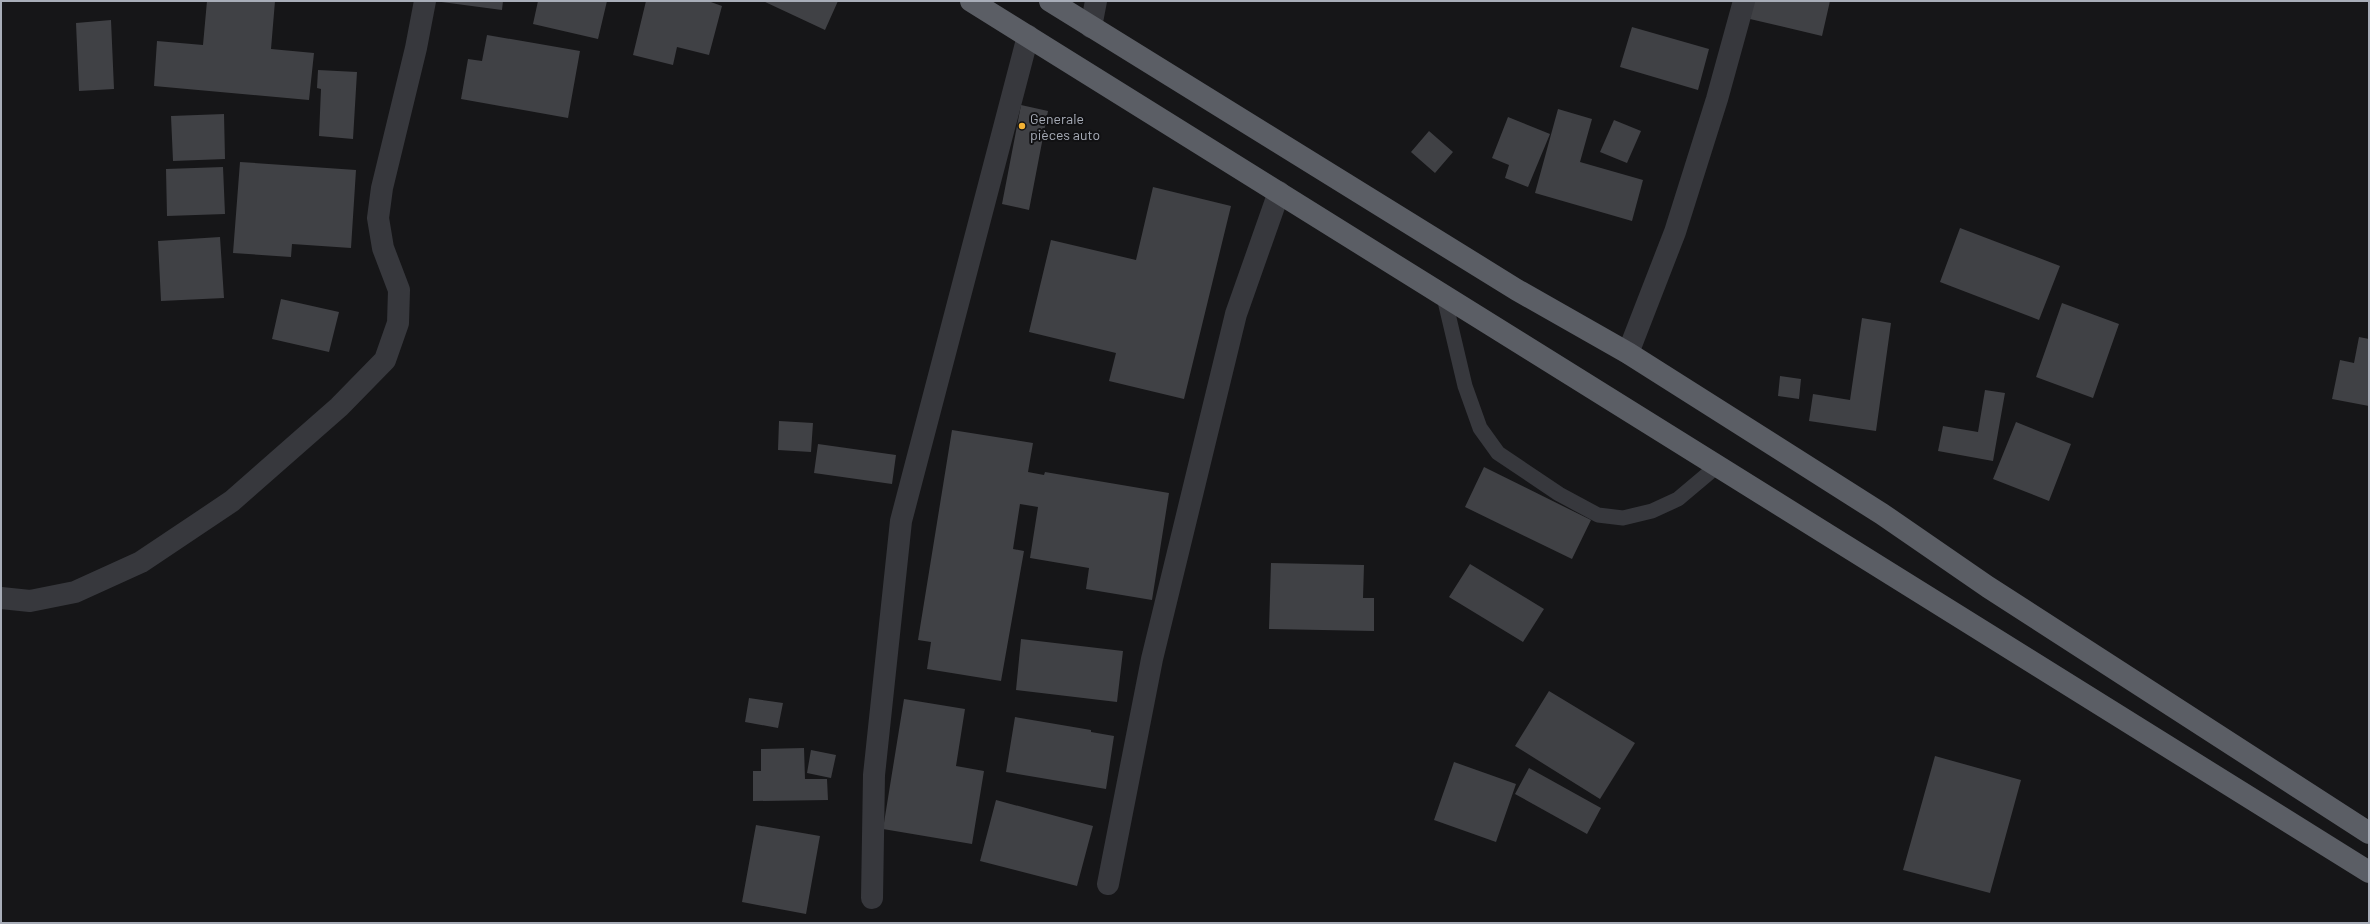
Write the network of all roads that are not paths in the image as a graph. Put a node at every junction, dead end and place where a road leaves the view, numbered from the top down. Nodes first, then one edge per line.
1 (425, 1) edge
2 (972, 1) edge
3 (1050, 1) edge
4 (1096, 1) edge
5 (1744, 1) edge
6 (1091, 27) junction
7 (1028, 36) junction
8 (1279, 192) junction
9 (1444, 297) junction
10 (1628, 353) junction
11 (1716, 467) junction
12 (1, 598) edge
13 (2369, 833) edge
14 (2369, 872) edge
15 (1108, 884) dead end
16 (872, 898) dead end

1 - 12 street
2 - 7 highway
3 - 6 highway
4 - 6 street
5 - 10 street
6 - 10 highway
7 - 8 highway
7 - 16 street
8 - 9 highway
8 - 15 street
9 - 11 highway
9 - 11 lane
10 - 13 highway
11 - 14 highway

